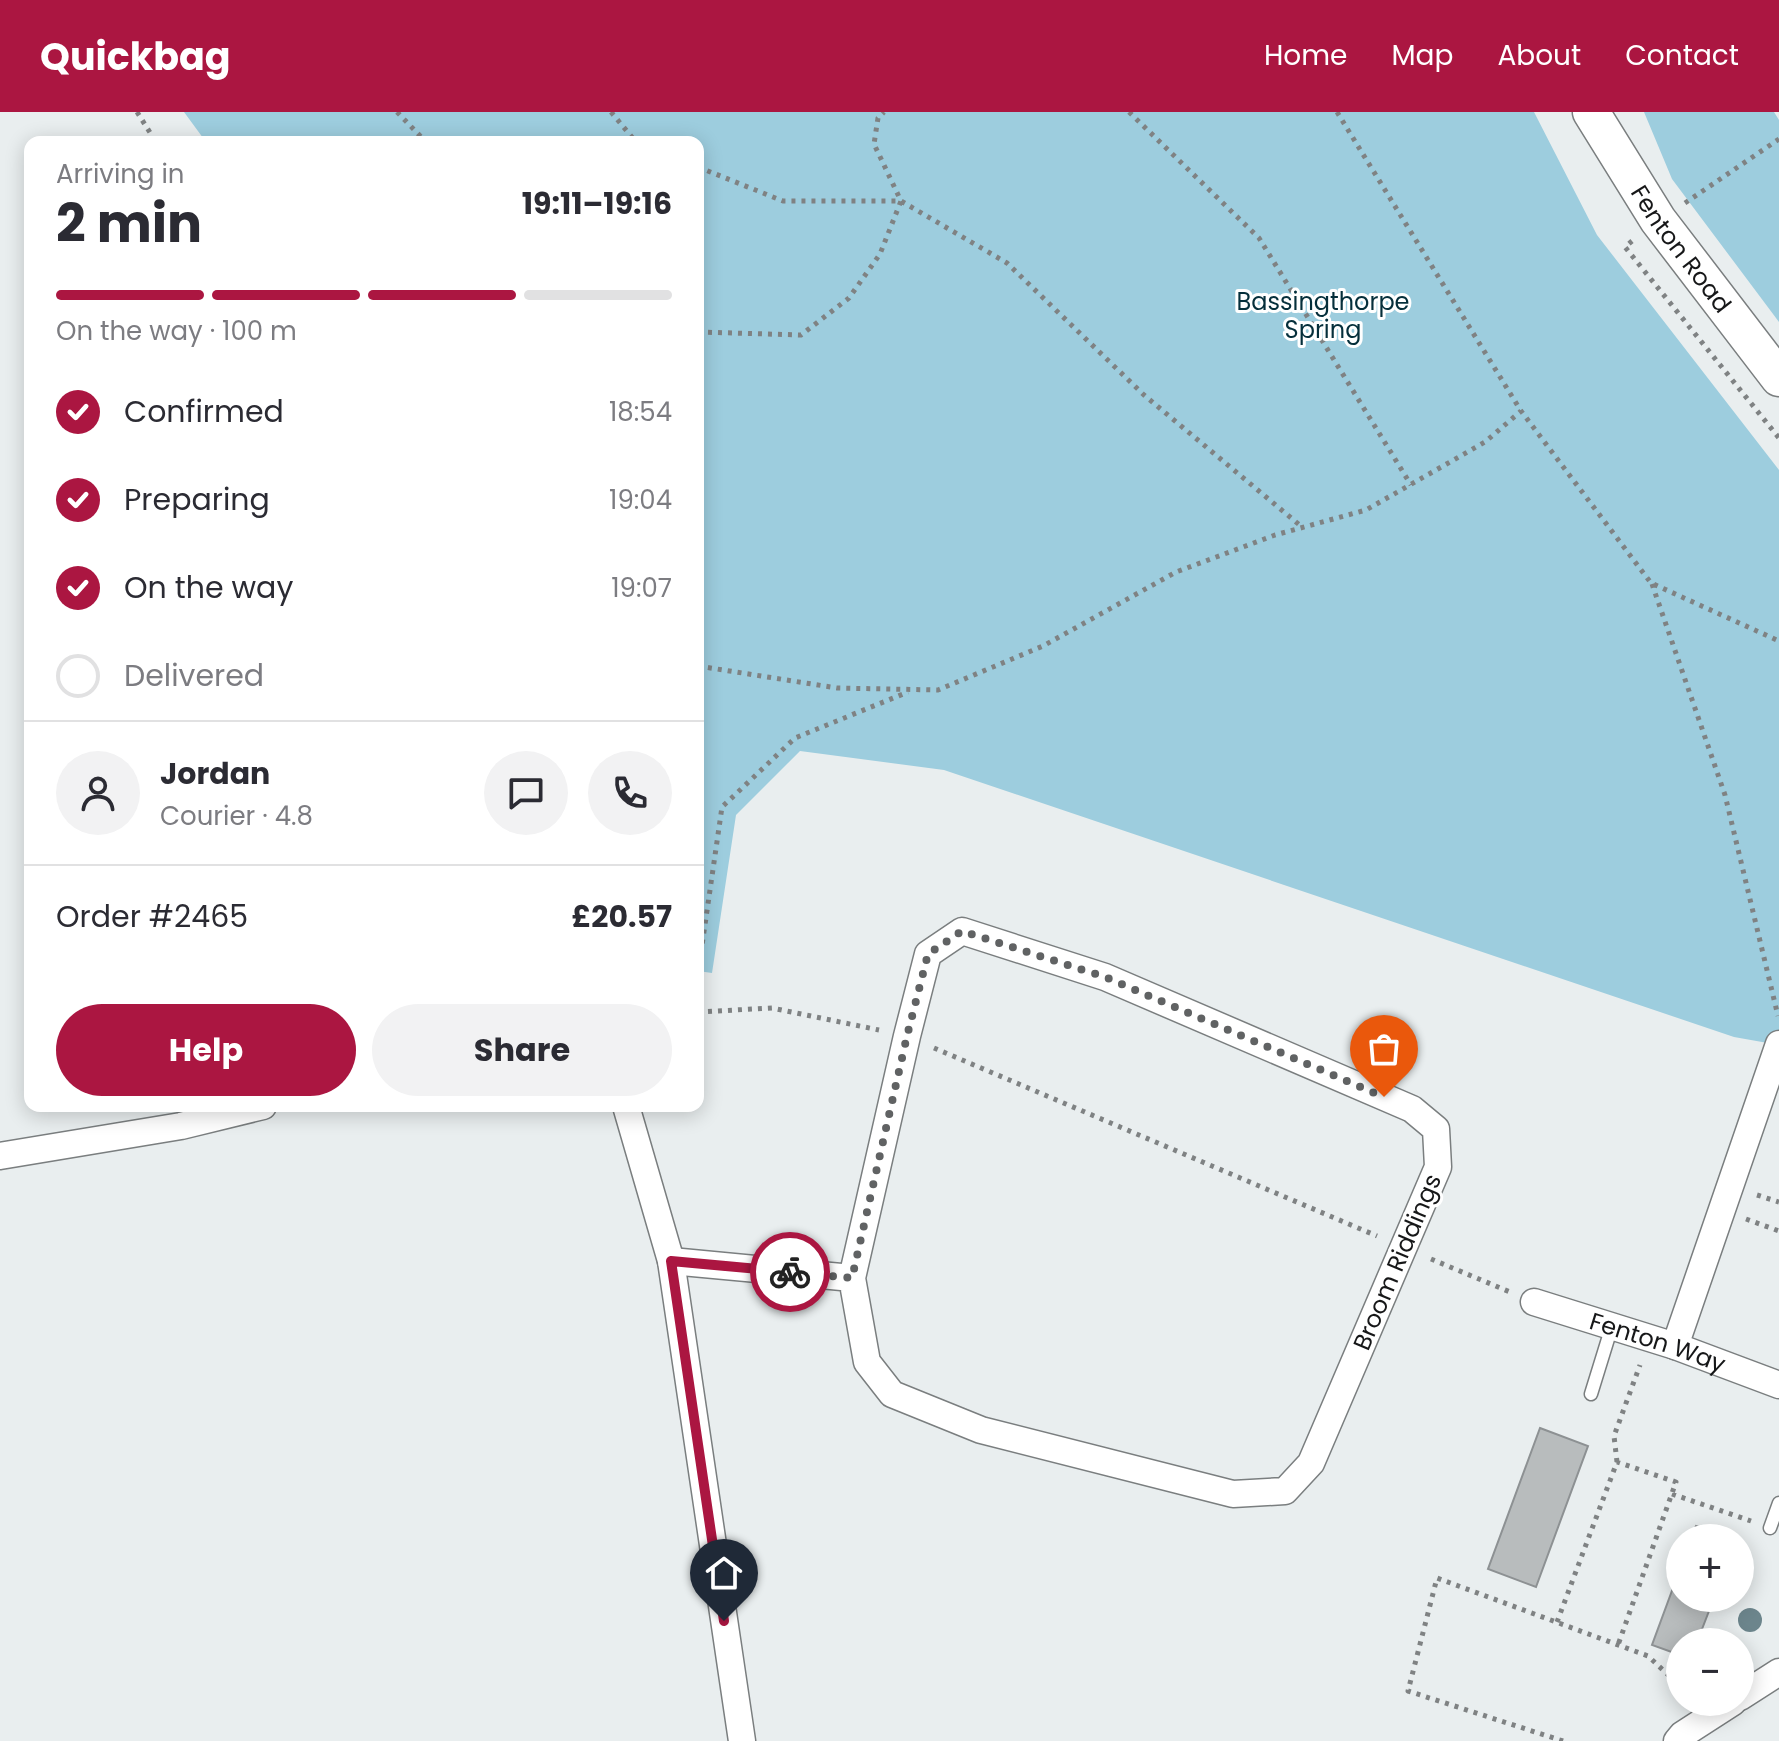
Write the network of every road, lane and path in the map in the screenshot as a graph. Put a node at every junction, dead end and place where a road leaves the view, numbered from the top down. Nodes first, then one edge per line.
1 (137, 112) edge
2 (397, 112) edge
3 (611, 112) edge
4 (884, 112) edge
5 (1129, 112) edge
6 (1337, 112) edge
7 (1591, 112) edge
8 (152, 136) edge
9 (420, 136) edge
10 (631, 136) edge
11 (1779, 139) edge
12 (704, 169) edge
13 (1703, 192) dead end
14 (901, 201) junction
15 (704, 332) edge
16 (1779, 378) edge
17 (1521, 411) junction
18 (1411, 485) junction
19 (1302, 527) junction
20 (1651, 583) junction
21 (1779, 641) edge
22 (704, 667) edge
23 (913, 690) junction
24 (704, 932) edge
25 (704, 1012) edge
26 (1779, 1021) edge
27 (907, 1036) junction
28 (1779, 1044) edge
29 (238, 1112) edge
30 (628, 1112) edge
31 (0, 1156) edge
32 (1404, 1248) junction
33 (671, 1261) junction
34 (852, 1278) junction
35 (1534, 1302) joint
36 (1612, 1326) junction
37 (1662, 1342) junction
38 (1779, 1385) edge
39 (1591, 1394) dead end
40 (1617, 1462) junction
41 (1672, 1494) junction
42 (1779, 1503) edge
43 (1770, 1528) joint
44 (1557, 1623) junction
45 (1618, 1645) junction
46 (1779, 1672) edge
47 (1666, 1673) edge
48 (1754, 1688) edge
49 (1711, 1716) edge
50 (742, 1741) edge
51 (1563, 1741) edge
52 (1677, 1741) edge

1 - 8 path
2 - 9 path
3 - 10 path
4 - 14 path
5 - 18 path
6 - 17 path
7 - 16 street, Fenton Road
11 - 13 path
12 - 14 path
14 - 15 path
14 - 19 path
17 - 18 path
17 - 20 path
18 - 19 path
19 - 23 path
20 - 21 path
20 - 26 path
22 - 23 path
23 - 24 path
25 - 27 path
27 - 32 path
27 - 32 street, Broom Riddings
27 - 34 street, Broom Riddings
28 - 37 street
29 - 31 street
30 - 33 street
32 - 34 street, Broom Riddings
32 - 35 path
33 - 34 street
33 - 50 street
35 - 36 street, Fenton Way
36 - 37 street, Fenton Way
36 - 39 lane
37 - 38 street, Fenton Way
37 - 40 path
40 - 41 path
40 - 44 path
41 - 43 path
41 - 45 path
42 - 43 lane
44 - 45 path
44 - 51 path
45 - 47 path
46 - 48 street
49 - 52 street

